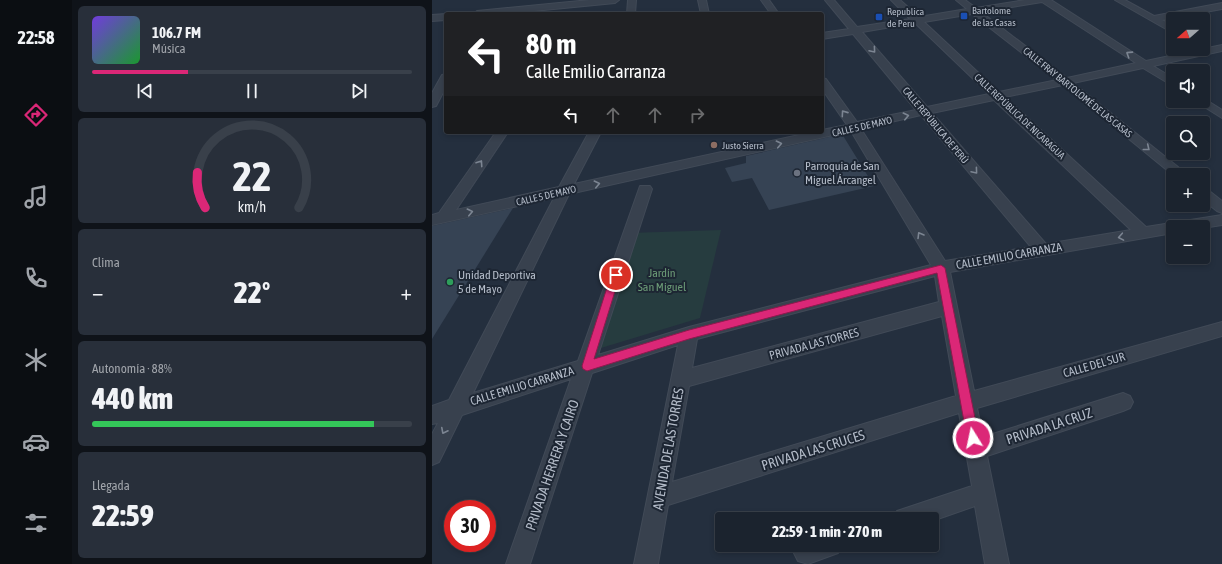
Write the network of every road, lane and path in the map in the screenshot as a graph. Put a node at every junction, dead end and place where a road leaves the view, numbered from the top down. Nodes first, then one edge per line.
1 (615, 0) edge
2 (632, 0) edge
3 (702, 0) edge
4 (765, 0) edge
5 (829, 0) edge
6 (895, 0) edge
7 (997, 0) edge
8 (1040, 0) edge
9 (1045, 0) edge
10 (1118, 0) edge
11 (967, 5) edge
12 (1222, 6) edge
13 (559, 7) edge
14 (479, 12) edge
15 (631, 12) edge
16 (705, 12) edge
17 (774, 12) edge
18 (444, 17) edge
19 (914, 17) junction
20 (432, 18) edge
21 (1152, 19) junction
22 (1166, 26) edge
23 (853, 27) junction
24 (824, 29) edge
25 (824, 35) edge
26 (1212, 48) edge
27 (1222, 57) edge
28 (1145, 65) junction
29 (1166, 78) edge
30 (444, 81) edge
31 (1066, 82) junction
32 (824, 84) edge
33 (999, 96) junction
34 (444, 97) edge
35 (433, 100) edge
36 (1210, 107) edge
37 (925, 111) junction
38 (1222, 115) edge
39 (855, 128) junction
40 (501, 134) edge
41 (594, 134) edge
42 (1172, 168) edge
43 (645, 189) dead end
44 (564, 191) junction
45 (1210, 199) edge
46 (1222, 208) edge
47 (437, 219) edge
48 (1222, 220) edge
49 (1210, 222) edge
50 (1166, 229) edge
51 (1143, 233) junction
52 (1042, 250) junction
53 (941, 268) junction
54 (948, 307) junction
55 (1222, 329) edge
56 (689, 334) junction
57 (587, 366) junction
58 (680, 380) junction
59 (966, 402) junction
60 (1123, 402) dead end
61 (456, 407) junction
62 (432, 415) edge
63 (975, 450) junction
64 (432, 455) edge
65 (984, 493) junction
66 (659, 498) junction
67 (926, 512) edge
68 (809, 552) edge
69 (806, 553) dead end
70 (518, 564) edge
71 (646, 564) edge
72 (997, 564) edge

1 - 13 street
2 - 15 street
3 - 16 street
4 - 17 street
5 - 23 street, CALLE REPÚBLICA DE PERÚ
6 - 19 street, CALLE REPÚBLICA DE NICARAGUA
7 - 11 street
8 - 11 street
28 -> 9 street
10 - 21 street
11 - 19 street
11 - 31 street, CALLE FRAY BARTOLOMÉ DE LAS CASAS
12 - 21 street
13 - 14 street
18 - 20 street
19 - 23 street
19 - 33 street, CALLE REPÚBLICA DE NICARAGUA
21 - 22 street
23 - 24 street
23 - 25 street
23 -> 37 street, CALLE REPÚBLICA DE PERÚ
26 - 27 street
26 - 28 street, CALLE 5 DE MAYO
28 - 29 street
28 - 31 street, CALLE 5 DE MAYO
30 - 35 street
31 - 33 street, CALLE 5 DE MAYO
31 -> 42 street, CALLE FRAY BARTOLOMÉ DE LAS CASAS
39 -> 32 street
33 - 37 street, CALLE 5 DE MAYO
33 - 51 street, CALLE REPÚBLICA DE NICARAGUA
34 - 35 street
36 - 38 street
39 -> 37 street, CALLE 5 DE MAYO
37 -> 52 street, CALLE REPÚBLICA DE PERÚ
44 -> 39 street, CALLE 5 DE MAYO
53 -> 39 street
47 -> 40 street
41 - 44 street
43 - 57 street, PRIVADA HERRERA Y CAIRO
47 -> 44 street, CALLE 5 DE MAYO
44 - 61 street
45 - 46 street
48 - 49 street
50 - 51 street, CALLE EMILIO CARRANZA
51 -> 52 street, CALLE EMILIO CARRANZA
52 - 53 street, CALLE EMILIO CARRANZA
53 - 54 street
53 - 56 street, CALLE EMILIO CARRANZA
54 - 58 street, PRIVADA LAS TORRES
54 - 59 street
55 - 59 street, CALLE DEL SUR
56 - 57 street, CALLE EMILIO CARRANZA
56 - 58 street, AVENIDA DE LAS TORRES
57 - 61 street, CALLE EMILIO CARRANZA
57 - 70 street, PRIVADA HERRERA Y CAIRO
58 - 66 street, AVENIDA DE LAS TORRES
59 - 63 street
59 - 66 street, PRIVADA LAS CRUCES
60 - 63 street, PRIVADA LA CRUZ
61 - 62 street, CALLE EMILIO CARRANZA
61 -> 64 street
63 - 65 street
65 - 67 street
65 - 72 street
66 - 71 street, AVENIDA DE LAS TORRES
68 - 69 street

